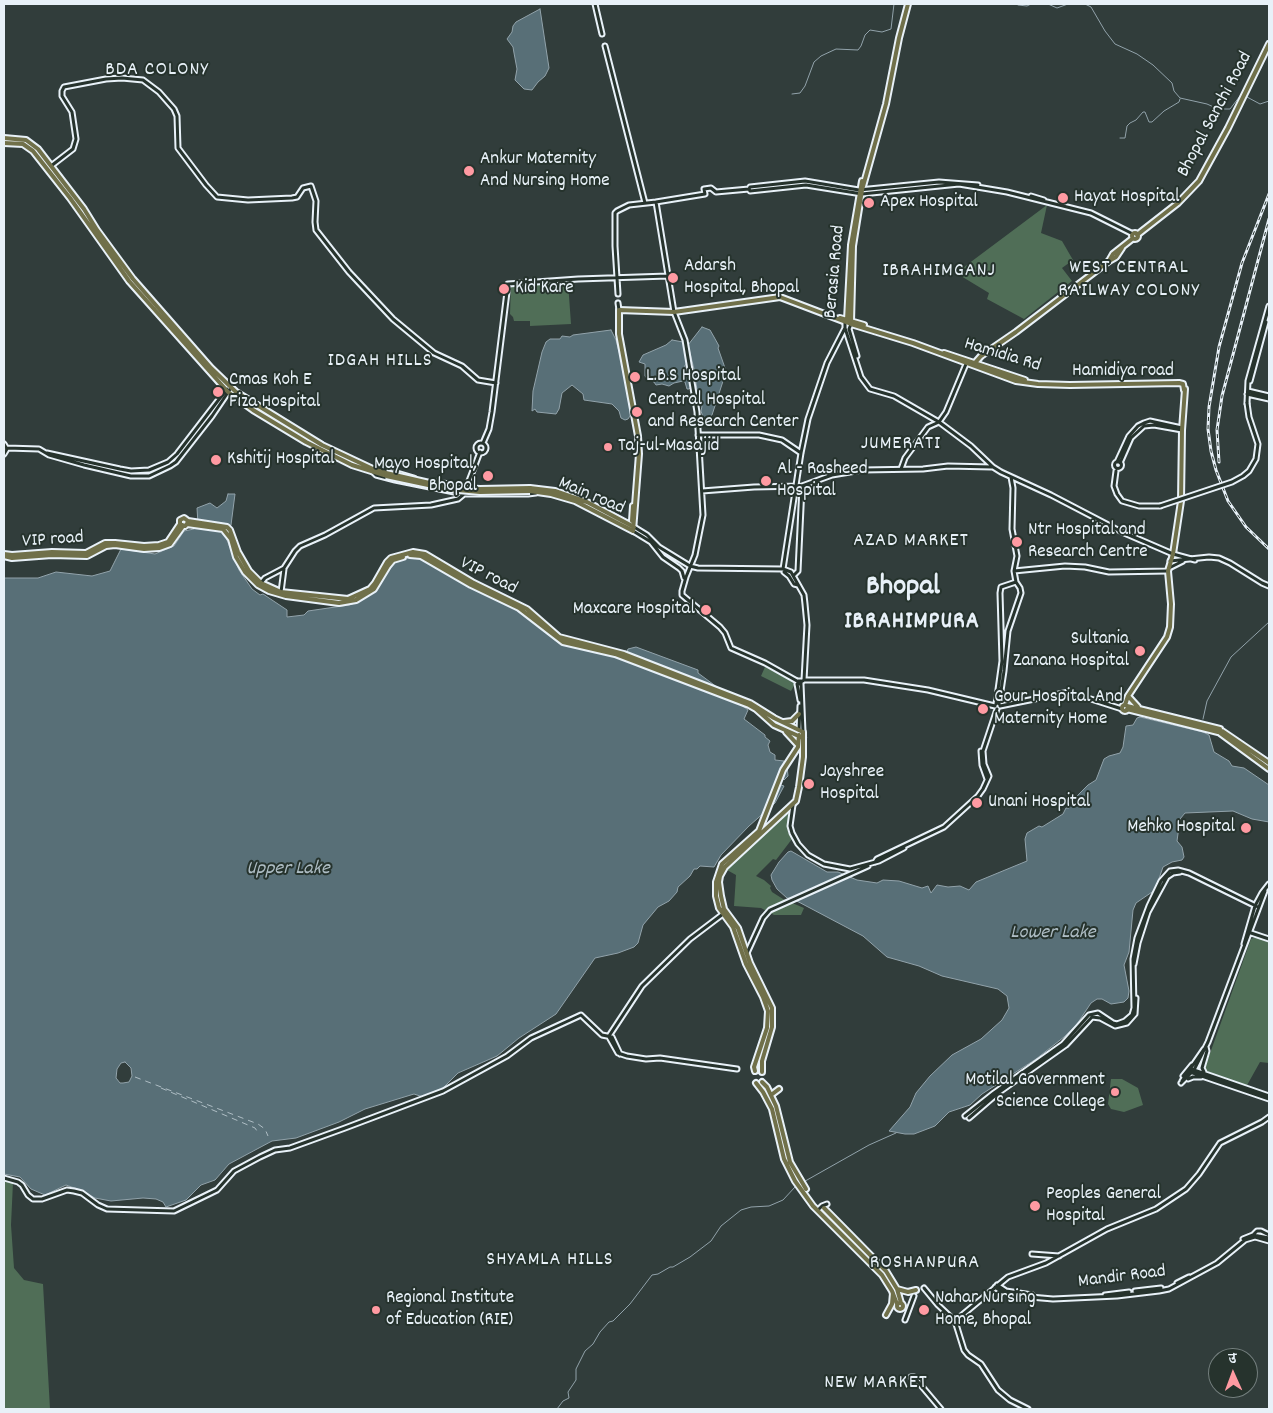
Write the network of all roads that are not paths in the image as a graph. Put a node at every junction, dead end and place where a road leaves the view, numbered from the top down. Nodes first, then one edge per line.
1 (595, 4) edge
2 (908, 4) edge
3 (602, 34) dead end
4 (1269, 44) edge
5 (605, 46) dead end
6 (4, 138) edge
7 (4, 143) edge
8 (51, 166) junction
9 (860, 192) junction
10 (656, 202) junction
11 (644, 203) junction
12 (1134, 236) junction
13 (668, 276) junction
14 (618, 278) junction
15 (618, 294) tunnel mouth
16 (618, 303) tunnel mouth
17 (1269, 306) edge
18 (619, 310) junction
19 (852, 311) junction
20 (674, 312) junction
21 (1269, 312) edge
22 (849, 321) junction
23 (857, 323) junction
24 (1265, 323) junction
25 (845, 328) junction
26 (870, 328) junction
27 (975, 363) junction
28 (966, 364) junction
29 (864, 381) junction
30 (496, 383) junction
31 (1144, 383) junction
32 (228, 389) junction
33 (1184, 390) junction
34 (1248, 393) junction
35 (1267, 397) edge
36 (939, 422) junction
37 (1182, 429) junction
38 (698, 435) junction
39 (483, 443) junction
40 (4, 444) edge
41 (7, 448) junction
42 (480, 452) junction
43 (801, 453) junction
44 (4, 454) edge
45 (993, 467) junction
46 (901, 469) junction
47 (372, 470) junction
48 (1011, 476) junction
49 (466, 486) junction
50 (796, 486) junction
51 (802, 486) junction
52 (636, 489) junction
53 (538, 490) junction
54 (702, 491) junction
55 (464, 494) junction
56 (632, 517) junction
57 (624, 521) junction
58 (195, 523) junction
59 (632, 528) junction
60 (659, 548) junction
61 (1173, 554) junction
62 (4, 555) edge
63 (1184, 559) junction
64 (1170, 561) junction
65 (690, 566) junction
66 (284, 568) junction
67 (1168, 570) junction
68 (784, 571) junction
69 (1014, 571) junction
70 (794, 575) junction
71 (684, 582) junction
72 (1016, 582) junction
73 (260, 584) junction
74 (796, 585) junction
75 (1269, 586) edge
76 (280, 593) junction
77 (1004, 647) junction
78 (800, 682) junction
79 (1128, 696) junction
80 (750, 704) junction
81 (997, 706) junction
82 (1123, 707) junction
83 (1139, 708) junction
84 (799, 714) junction
85 (782, 722) junction
86 (784, 730) junction
87 (801, 731) junction
88 (1220, 731) junction
89 (801, 737) junction
90 (798, 746) junction
91 (1269, 762) edge
92 (1269, 769) edge
93 (793, 805) junction
94 (873, 863) junction
95 (1269, 884) edge
96 (1256, 907) junction
97 (725, 913) junction
98 (1248, 932) junction
99 (1269, 939) edge
100 (748, 951) junction
101 (609, 1036) junction
102 (1206, 1047) junction
103 (1202, 1052) junction
104 (737, 1069) dead end
105 (755, 1071) dead end
106 (1192, 1071) junction
107 (762, 1072) dead end
108 (1205, 1073) junction
109 (1186, 1079) junction
110 (1211, 1079) junction
111 (762, 1082) dead end
112 (1181, 1083) junction
113 (756, 1084) dead end
114 (779, 1089) dead end
115 (771, 1095) junction
116 (1269, 1097) edge
117 (967, 1117) dead end
118 (1269, 1117) edge
119 (4, 1178) edge
120 (797, 1179) junction
121 (824, 1208) joint
122 (818, 1210) junction
123 (1269, 1238) edge
124 (1032, 1254) dead end
125 (1059, 1256) junction
126 (996, 1286) junction
127 (924, 1288) dead end
128 (895, 1290) junction
129 (916, 1290) dead end
130 (914, 1296) dead end
131 (899, 1303) dead end
132 (886, 1315) dead end
133 (905, 1320) dead end
134 (955, 1321) junction
135 (911, 1377) dead end
136 (941, 1409) edge
137 (1028, 1409) edge

1 - 3 street
2 - 9 main road, Berasia Road
4 - 12 main road, Bhopal Sanchi Road
5 - 11 street
6 - 8 main road
7 - 32 main road
8 - 30 street
8 - 32 main road
9 - 10 street
9 - 12 street
9 - 19 main road, Berasia Road
9 - 22 main road, Berasia Road
10 - 11 street
10 - 13 street
11 - 14 street
12 - 27 main road, Bhopal Sanchi Road
13 - 14 street
13 - 20 street
14 - 15 street
14 - 30 street
16 - 18 street
17 - 24 street
18 - 20 main road
18 - 52 main road
19 - 22 main road, Berasia Road
19 - 23 main road
20 - 22 main road
20 - 38 street
21 - 24 street
22 - 23 main road, Hamidia Rd
22 - 25 street, Berasia Road
22 - 26 main road, Hamidia Rd
22 - 29 street
23 - 26 main road, Hamidia Rd
24 - 34 street
25 - 29 street
25 - 43 street, Berasia Road
26 - 27 main road, Hamidia Rd
26 - 28 main road, Hamidia Rd
27 - 28 main road, Hamidia Rd
27 - 31 main road, Hamidiya road
28 - 36 street
29 - 36 street
30 - 39 street
31 - 33 main road, Hamidiya road
31 - 33 main road
32 - 41 street
32 - 47 main road
32 - 47 main road
33 - 37 main road
34 - 35 street
34 - 37 street, bridge
36 - 45 street
36 - 46 street
37 - 61 main road
38 - 43 street
38 - 54 street
39 - 42 street
39 - 42 street
40 - 41 street
41 - 44 street
42 - 49 street
43 - 50 street, Berasia Road
45 - 46 street
45 - 48 street
46 - 51 street
47 - 49 street
47 - 53 main road, bridge
47 - 55 street
48 - 61 street
48 - 69 street
49 - 53 street
49 - 55 street
50 - 51 street
50 - 54 street
50 - 68 street, Berasia Road
51 - 70 street
52 - 56 main road
52 - 59 main road
53 - 55 street
53 - 57 main road, Main road
53 - 59 main road, Main road
54 - 65 street
55 - 66 street
56 - 57 main road
56 - 59 main road
57 - 59 main road, Main road
58 - 62 main road, VIP road
58 - 73 main road, VIP road
58 - 73 main road, VIP road
59 - 60 street
60 - 65 street
60 - 71 street
61 - 63 street
61 - 64 main road
63 - 64 street
63 - 67 street
63 - 75 street
64 - 67 main road
65 - 68 street
65 - 71 street
66 - 73 street
66 - 76 street
67 - 69 street
67 - 79 main road
68 - 70 street
68 - 74 street
69 - 72 street
70 - 74 street
71 - 78 street
72 - 77 street
72 - 77 street
73 - 76 main road, VIP road
74 - 78 street
76 - 80 main road, VIP road
77 - 81 street
78 - 81 street
78 - 84 street
78 - 87 street
79 - 82 main road
79 - 83 main road
80 - 85 main road, VIP road
80 - 86 main road, VIP road
81 - 82 street
81 - 94 street
82 - 83 main road
82 - 88 main road
83 - 88 main road
84 - 85 main road
84 - 87 street
85 - 87 main road, VIP road
86 - 89 main road, VIP road
86 - 90 main road
87 - 89 main road
88 - 91 main road
88 - 92 main road
89 - 90 main road
89 - 93 main road
90 - 97 main road
93 - 94 street
93 - 97 main road
94 - 100 street
95 - 96 street
96 - 98 street
96 - 117 street
97 - 100 main road
97 - 101 street
97 - 105 main road
98 - 99 street
98 - 102 street
100 - 107 main road
101 - 104 street
101 - 119 street
102 - 103 street
102 - 106 street
102 - 108 street
103 - 106 street
103 - 112 street
106 - 108 street
106 - 109 street
106 - 110 street
106 - 112 street
108 - 116 street
109 - 110 street
109 - 112 street
110 - 116 street
111 - 115 main road
113 - 120 main road
114 - 115 main road
115 - 120 main road
118 - 125 street
120 - 122 main road
121 - 122 street
121 - 128 main road
122 - 128 main road
123 - 126 street, Mandir Road
123 - 126 street, Mandir Road
124 - 125 street
125 - 126 street
126 - 134 street
127 - 134 street
128 - 129 main road
128 - 131 main road
128 - 132 main road
130 - 133 street
134 - 137 street
135 - 136 street

